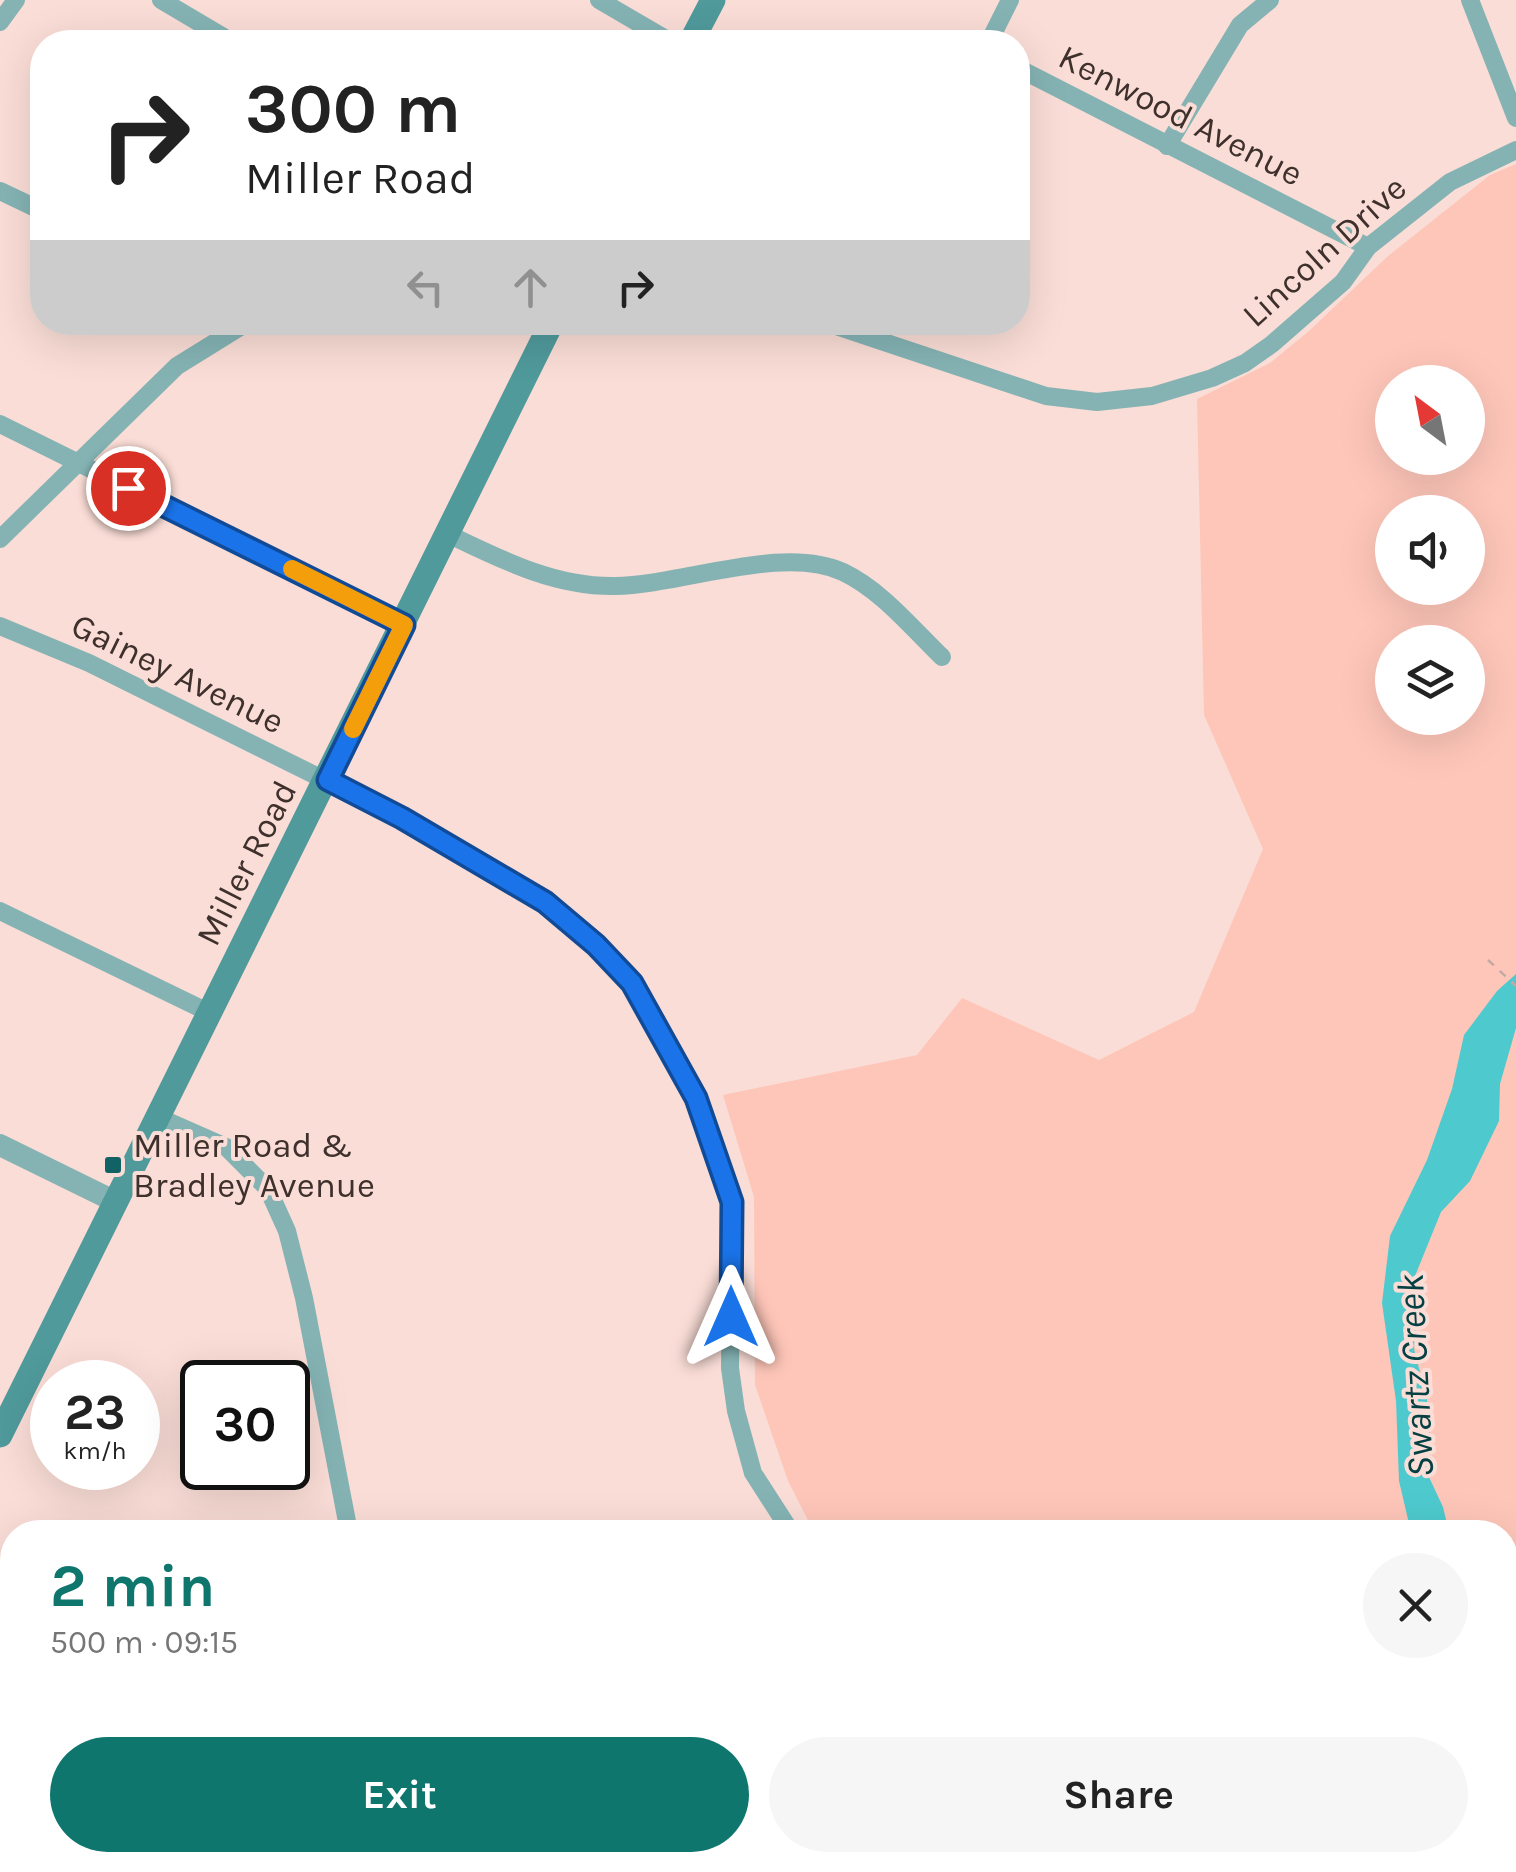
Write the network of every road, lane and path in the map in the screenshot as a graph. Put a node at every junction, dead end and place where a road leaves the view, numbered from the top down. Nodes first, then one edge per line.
1 (16, 0) edge
2 (161, 0) edge
3 (599, 0) edge
4 (713, 0) edge
5 (1010, 0) edge
6 (1270, 0) edge
7 (1470, 0) edge
8 (0, 22) edge
9 (212, 30) edge
10 (650, 30) edge
11 (697, 30) edge
12 (995, 30) edge
13 (1030, 74) edge
14 (1516, 118) edge
15 (1167, 146) junction
16 (1516, 150) edge
17 (0, 191) edge
18 (30, 205) edge
19 (1368, 247) junction
20 (227, 335) edge
21 (546, 335) edge
22 (872, 335) edge
23 (0, 424) edge
24 (78, 464) junction
25 (448, 534) junction
26 (0, 539) edge
27 (404, 625) junction
28 (0, 626) edge
29 (942, 657) dead end
30 (328, 780) junction
31 (0, 912) edge
32 (1488, 960) dead end
33 (1516, 986) edge
34 (208, 1012) junction
35 (158, 1117) junction
36 (0, 1144) edge
37 (116, 1202) junction
38 (0, 1436) edge
39 (347, 1520) edge
40 (783, 1520) edge

1 - 8 street
2 - 9 street
3 - 10 street
4 - 11 main road
5 - 12 street
6 - 15 street
7 - 14 street
13 - 15 street, Kenwood Avenue
15 - 19 street, Kenwood Avenue
16 - 19 street, Lincoln Drive
17 - 18 street
19 - 22 street, Lincoln Drive
20 - 24 street
21 - 25 main road, Miller Road
23 - 24 street
24 - 26 street
24 - 27 street
25 - 27 main road, Miller Road
25 - 29 street
27 - 30 main road, Miller Road
28 - 30 street, Gainey Avenue
30 - 34 main road, Miller Road
30 - 40 street, Gainey Avenue
31 - 34 street
32 - 33 path
34 - 35 main road, Miller Road
35 - 37 main road, Miller Road
35 - 39 street
36 - 37 street
37 - 38 main road, Miller Road

